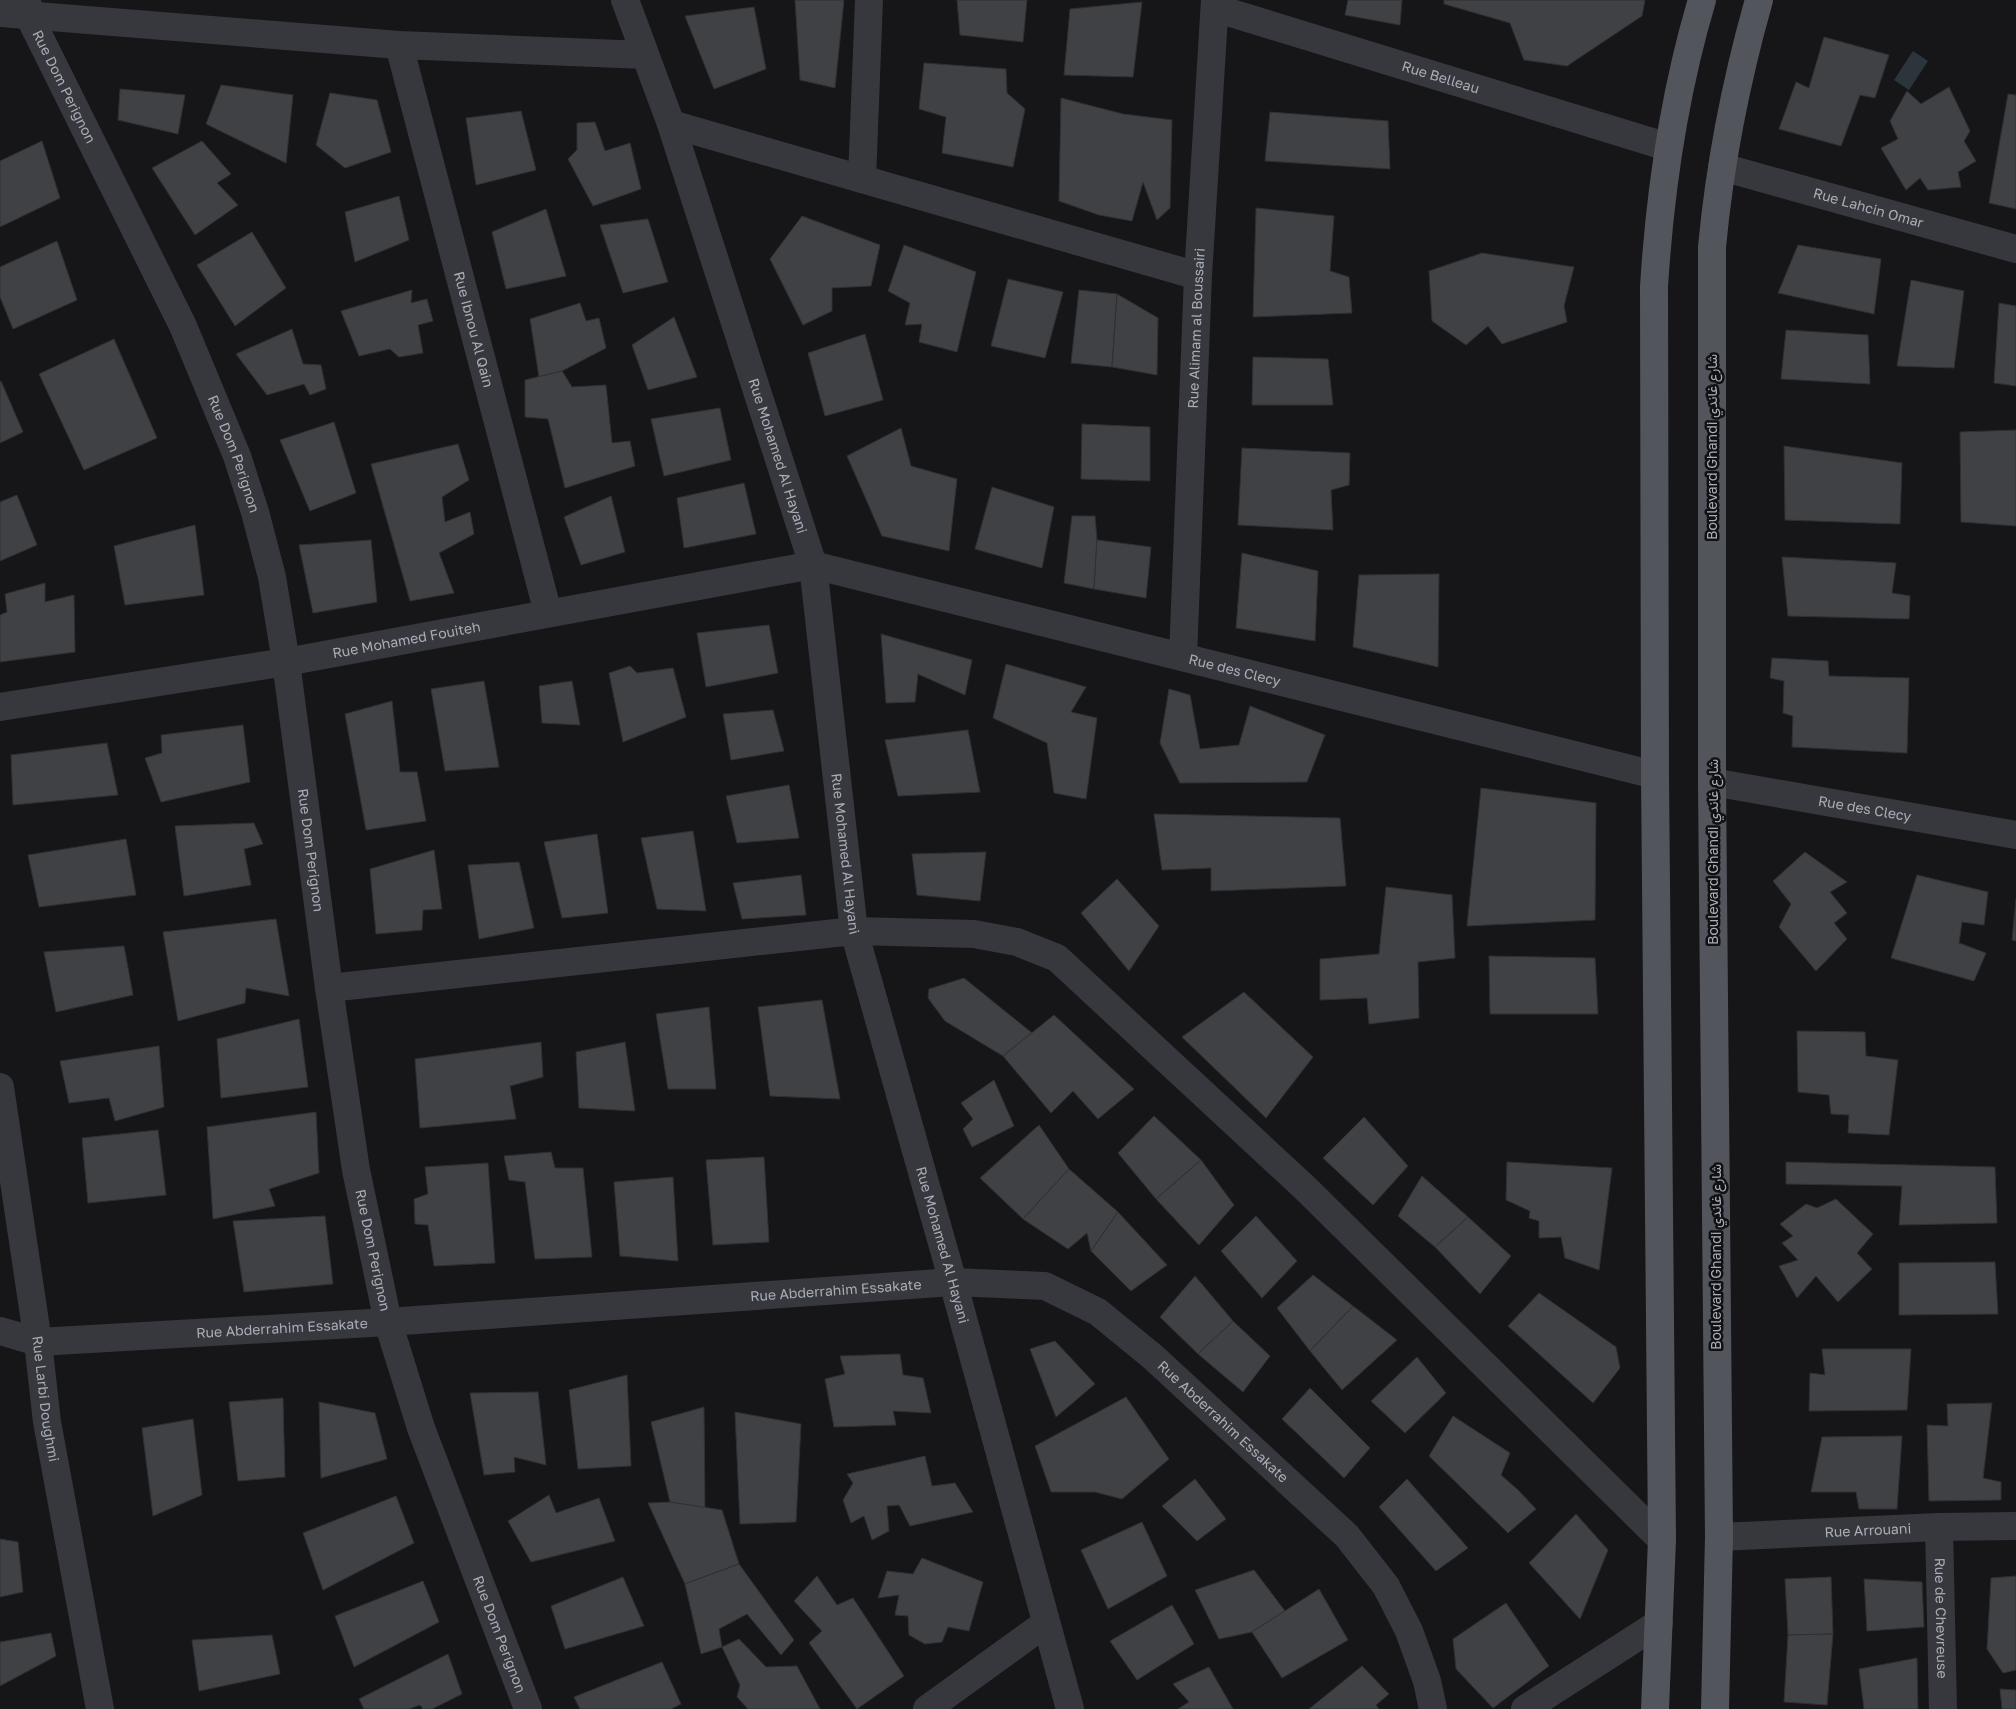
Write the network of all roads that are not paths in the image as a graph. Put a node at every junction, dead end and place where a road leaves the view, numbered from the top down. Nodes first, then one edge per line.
1 (625, 0) edge
2 (869, 0) edge
3 (1702, 0) edge
4 (1759, 0) edge
5 (1215, 4) edge
6 (28, 8) edge
7 (0, 13) edge
8 (399, 45) junction
9 (645, 55) junction
10 (671, 124) junction
11 (1668, 146) junction
12 (1722, 167) junction
13 (862, 179) junction
14 (2016, 249) edge
15 (1198, 276) junction
16 (813, 565) junction
17 (548, 613) junction
18 (1183, 657) junction
19 (286, 662) junction
20 (0, 707) edge
21 (1655, 775) junction
22 (1712, 782) junction
23 (2016, 835) edge
24 (854, 931) junction
25 (329, 988) junction
26 (0, 1087) edge
27 (953, 1282) junction
28 (388, 1322) junction
29 (0, 1331) edge
30 (38, 1342) junction
31 (2016, 1526) edge
32 (1938, 1527) junction
33 (1719, 1537) junction
34 (1662, 1540) junction
35 (1659, 1622) junction
36 (1046, 1623) junction
37 (100, 1709) edge
38 (528, 1709) edge
39 (928, 1709) edge
40 (1070, 1709) edge
41 (1433, 1709) edge
42 (1525, 1709) edge
43 (1655, 1709) edge
44 (1715, 1709) edge
45 (1943, 1709) edge

1 - 9 street, Rue Mohamed Al Hayani
2 - 13 street
3 - 11 main road
4 - 12 main road, Boulevard Ghandi شارع غاندي
5 - 11 street, Rue Belleau
5 - 15 street, Rue Alimam al Boussairi
6 - 7 street
6 - 8 street
6 - 19 street, Rue Dom Perignon
8 - 9 street
8 - 17 street, Rue Ibnou Al Qain
9 - 10 street, Rue Mohamed Al Hayani
10 - 13 street
10 - 16 street, Rue Mohamed Al Hayani
11 - 21 main road
12 - 14 street, Rue Lahcin Omar
12 - 22 main road, Boulevard Ghandi شارع غاندي
13 - 15 street
15 - 18 street, Rue Alimam al Boussairi
16 - 17 street, Rue Mohamed Fouiteh
16 - 18 street, Rue des Clecy
16 - 24 street, Rue Mohamed Al Hayani
17 - 19 street, Rue Mohamed Fouiteh
18 - 21 street, Rue des Clecy
19 - 20 street, Rue Mohamed Fouiteh
19 - 25 street, Rue Dom Perignon
21 - 34 main road
22 - 23 street, Rue des Clecy
22 - 33 main road, Boulevard Ghandi شارع غاندي
24 - 25 street
24 - 27 street, Rue Mohamed Al Hayani
24 - 34 street
25 - 28 street, Rue Dom Perignon
26 - 30 street, Rue Larbi Doughmi
27 - 28 street, Rue Abderrahim Essakate
27 - 36 street, Rue Mohamed Al Hayani
27 - 41 street, Rue Abderrahim Essakate
28 - 30 street, Rue Abderrahim Essakate
28 - 38 street, Rue Dom Perignon
29 - 30 street, Rue Abderrahim Essakate
30 - 37 street, Rue Larbi Doughmi
31 - 32 street, Rue Arrouani
32 - 33 street, Rue Arrouani
32 - 45 street, Rue de Chevreuse
33 - 44 main road, Boulevard Ghandi شارع غاندي
34 - 35 main road
35 - 42 street
35 - 43 main road
36 - 39 street
36 - 40 street, Rue Mohamed Al Hayani

